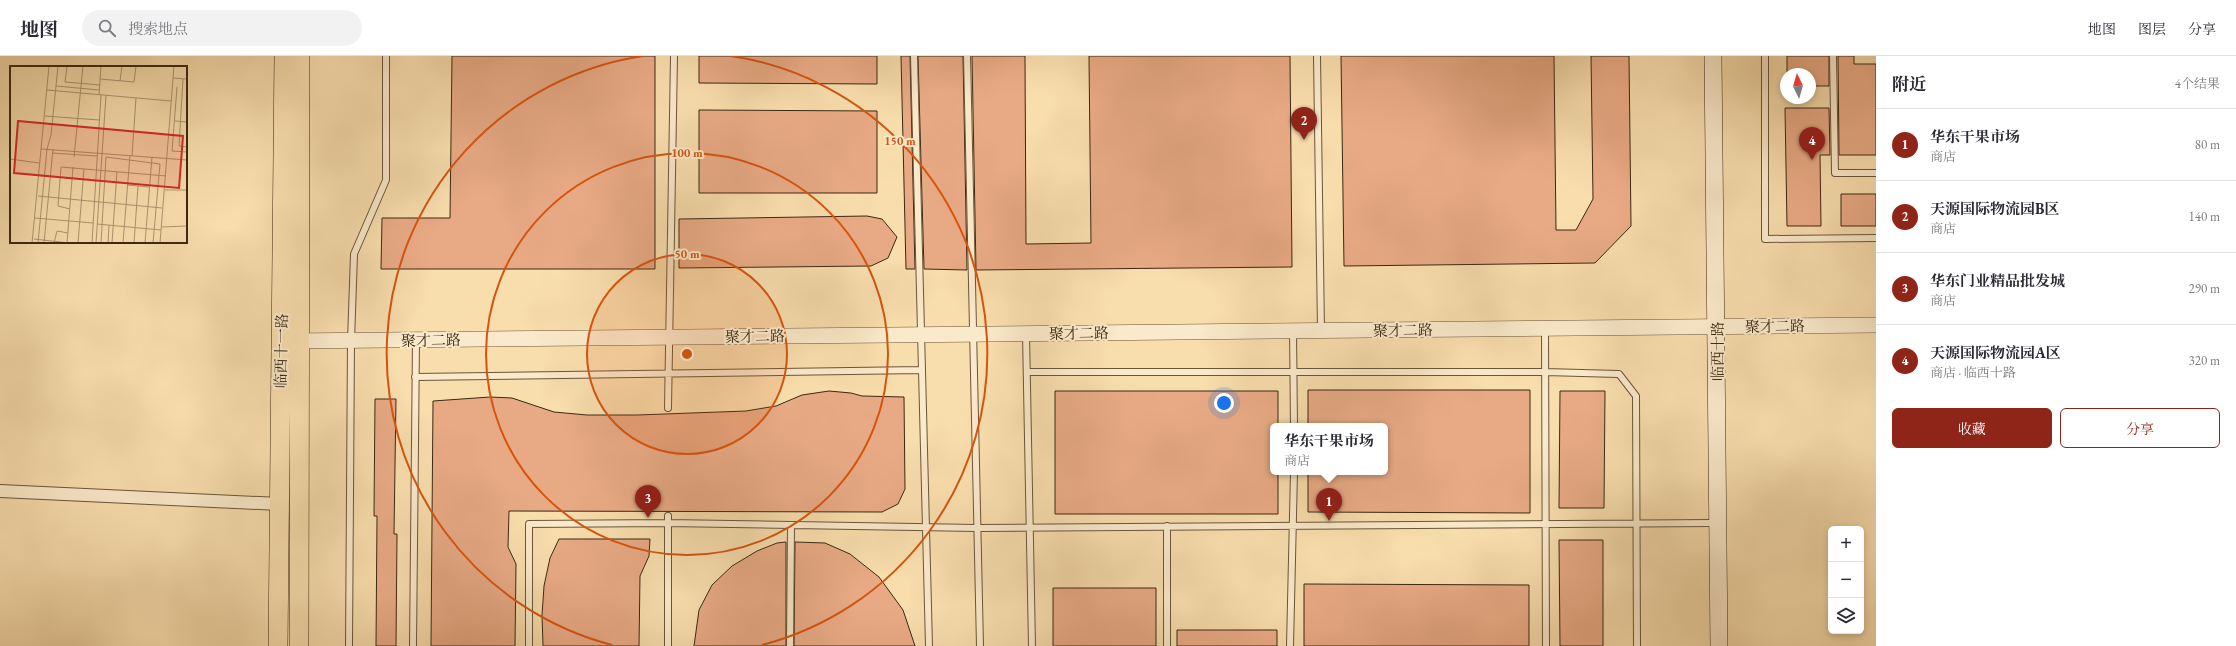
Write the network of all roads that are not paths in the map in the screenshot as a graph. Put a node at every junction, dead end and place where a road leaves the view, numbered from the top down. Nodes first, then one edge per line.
1 (284, 56) edge
2 (300, 56) edge
3 (386, 56) edge
4 (674, 56) edge
5 (914, 56) edge
6 (967, 56) edge
7 (1317, 56) edge
8 (1713, 56) edge
9 (1766, 56) edge
10 (1833, 56) edge
11 (1876, 173) edge
12 (1876, 238) edge
13 (1876, 325) edge
14 (1716, 326) junction
15 (1545, 328) junction
16 (1321, 330) junction
17 (1293, 331) junction
18 (973, 334) junction
19 (1026, 334) junction
20 (920, 335) junction
21 (668, 337) junction
22 (351, 340) junction
23 (416, 340) junction
24 (290, 341) junction
25 (921, 370) junction
26 (1027, 372) junction
27 (1294, 372) junction
28 (1545, 372) junction
29 (668, 373) junction
30 (415, 377) junction
31 (668, 408) dead end
32 (1294, 423) edge
33 (1294, 475) edge
34 (0, 491) edge
35 (280, 504) junction
36 (668, 520) junction
37 (1718, 523) junction
38 (1546, 524) junction
39 (1636, 524) junction
40 (791, 525) junction
41 (1167, 526) junction
42 (1294, 526) junction
43 (925, 527) junction
44 (1030, 527) junction
45 (977, 528) junction
46 (278, 646) edge
47 (299, 646) edge
48 (349, 646) edge
49 (413, 646) edge
50 (529, 646) edge
51 (668, 646) edge
52 (790, 646) edge
53 (929, 646) edge
54 (980, 646) edge
55 (1032, 646) edge
56 (1167, 646) edge
57 (1290, 646) edge
58 (1546, 646) edge
59 (1637, 646) edge
60 (1719, 646) edge

1 - 24 main road, 临西十一路
2 - 24 main road, 临西十一路
3 - 22 lane
4 - 21 lane
5 - 20 lane
6 - 18 lane
7 - 16 lane
8 - 14 main road, 临西十路
9 - 12 lane
10 - 11 lane
13 - 14 street, 聚才二路
14 - 15 street, 聚才二路
14 - 37 main road, 临西十路
15 - 16 street, 聚才二路
15 - 28 lane
16 - 17 street, 聚才二路
17 - 19 street, 聚才二路
17 - 27 lane
18 - 19 street, 聚才二路
18 - 20 street, 聚才二路
18 - 45 lane
19 - 26 lane
20 - 21 street, 聚才二路
20 - 25 lane
21 - 23 street, 聚才二路
21 - 29 lane
22 - 23 street, 聚才二路
22 - 24 street, 聚才二路
22 - 48 lane
23 - 30 lane
24 - 35 main road, 临西十一路
24 - 47 main road, 临西十一路
25 - 29 lane
25 - 43 lane
26 - 27 lane
26 - 44 lane
27 - 28 lane
27 - 32 lane
28 - 38 lane
28 - 39 lane
29 - 30 lane
29 - 31 lane
30 - 49 lane
33 - 42 lane
34 - 35 street
35 - 46 main road, 临西十一路
36 - 40 lane
36 - 50 lane
36 - 51 lane
37 - 39 lane
37 - 60 main road, 临西十路
38 - 39 lane
38 - 42 lane
38 - 58 lane
39 - 59 lane
40 - 43 lane
40 - 52 lane
41 - 42 lane
41 - 44 lane
41 - 56 lane
42 - 57 lane
43 - 45 lane
43 - 53 lane
44 - 45 lane
44 - 55 lane
45 - 54 lane

